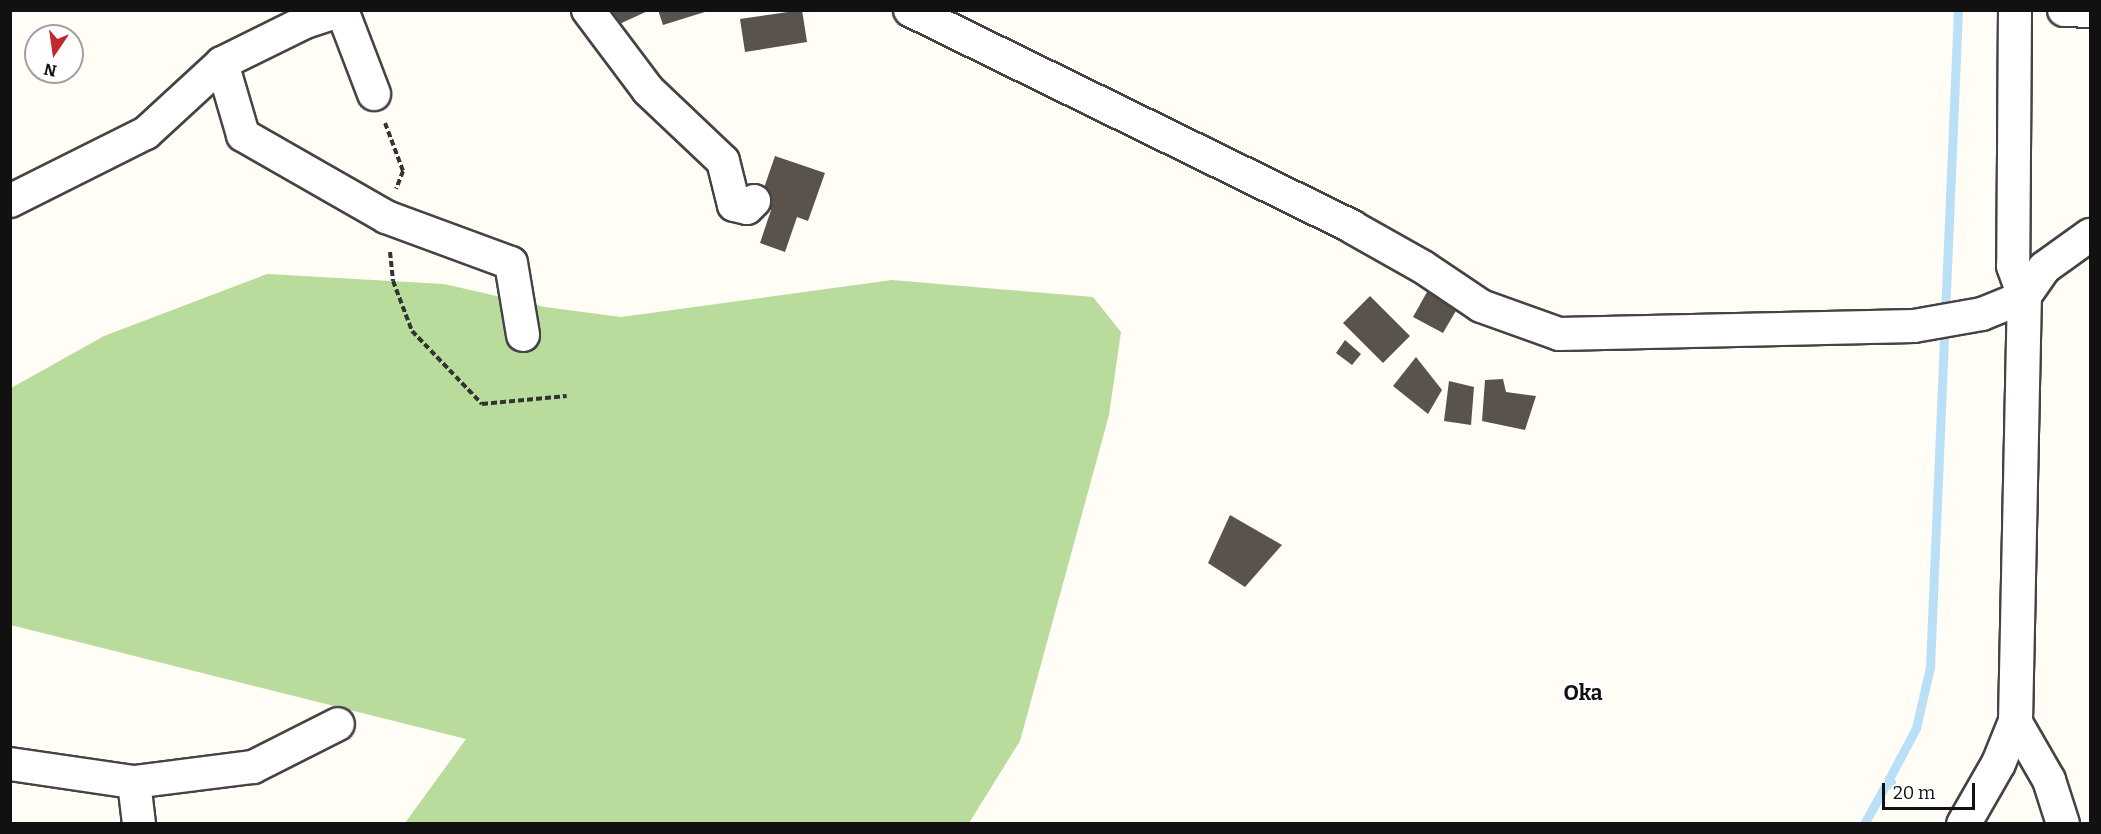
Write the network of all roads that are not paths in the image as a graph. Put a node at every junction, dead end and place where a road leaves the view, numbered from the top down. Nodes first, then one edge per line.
1 (341, 10) edge
2 (588, 10) edge
3 (910, 10) edge
4 (2015, 10) edge
5 (2064, 10) edge
6 (2091, 11) edge
7 (222, 63) junction
8 (374, 94) road end
9 (10, 201) edge
10 (754, 201) dead end
11 (2091, 235) edge
12 (2024, 297) junction
13 (523, 335) dead end
14 (2015, 722) junction
15 (338, 724) dead end
16 (10, 764) edge
17 (134, 782) junction
18 (139, 824) edge
19 (1964, 824) edge
20 (2063, 824) edge

1 - 7 street
1 - 8 street
2 - 10 street
3 - 12 street
4 - 12 street
5 - 6 street
7 - 9 street
7 - 13 street
11 - 12 street
12 - 14 street
14 - 19 street
14 - 20 street
15 - 17 street
16 - 17 street
17 - 18 street

